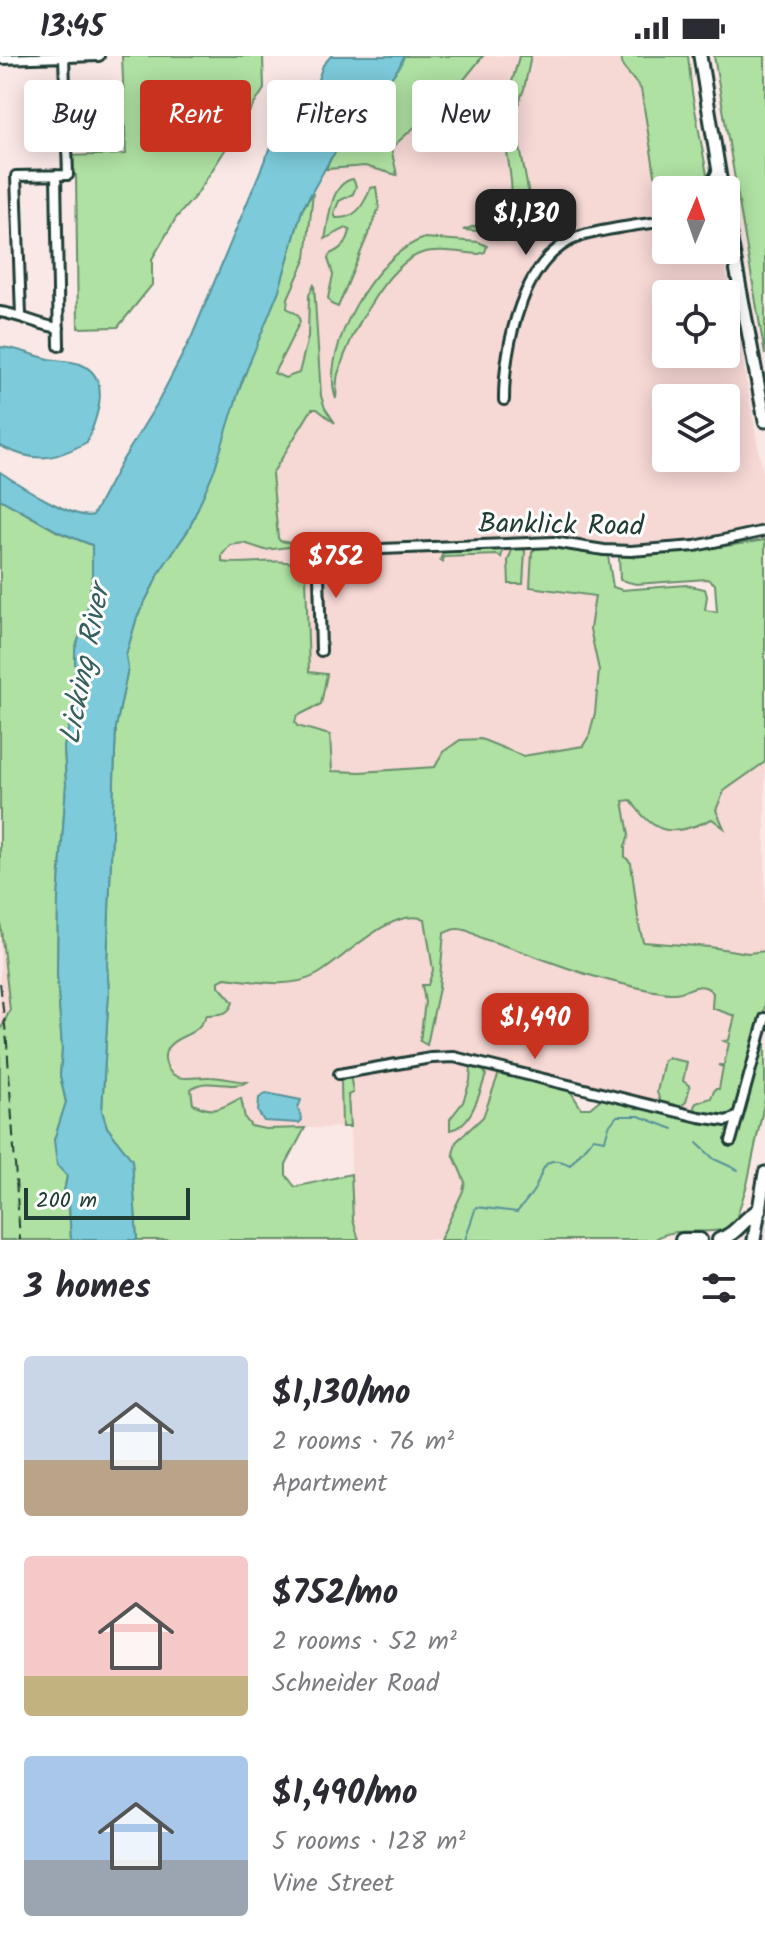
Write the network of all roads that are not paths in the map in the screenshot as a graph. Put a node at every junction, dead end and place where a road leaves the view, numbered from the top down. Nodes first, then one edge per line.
1 (99, 56) edge
2 (700, 56) edge
3 (64, 57) edge
4 (0, 59) edge
5 (719, 171) junction
6 (56, 175) junction
7 (717, 176) edge
8 (720, 176) edge
9 (652, 224) edge
10 (734, 264) edge
11 (0, 312) edge
12 (21, 315) junction
13 (59, 328) junction
14 (59, 346) dead end
15 (504, 400) dead end
16 (765, 421) edge
17 (765, 531) edge
18 (321, 651) dead end
19 (765, 1018) edge
20 (339, 1074) dead end
21 (737, 1117) junction
22 (731, 1141) dead end
23 (765, 1173) edge
24 (759, 1210) junction
25 (682, 1240) edge
26 (700, 1240) edge
27 (719, 1240) edge
28 (754, 1240) edge

1 - 3 street
2 - 5 main road
3 - 4 street
3 - 6 street
5 - 7 main road
5 - 8 main road
6 - 12 street
6 - 13 street
9 - 15 street
10 - 16 main road
11 - 12 street
12 - 13 street
13 - 14 street
17 - 18 street, Banklick Road
19 - 21 street
20 - 21 street
21 - 22 street
23 - 24 main road
24 - 27 highway
24 - 28 main road
25 - 26 highway

